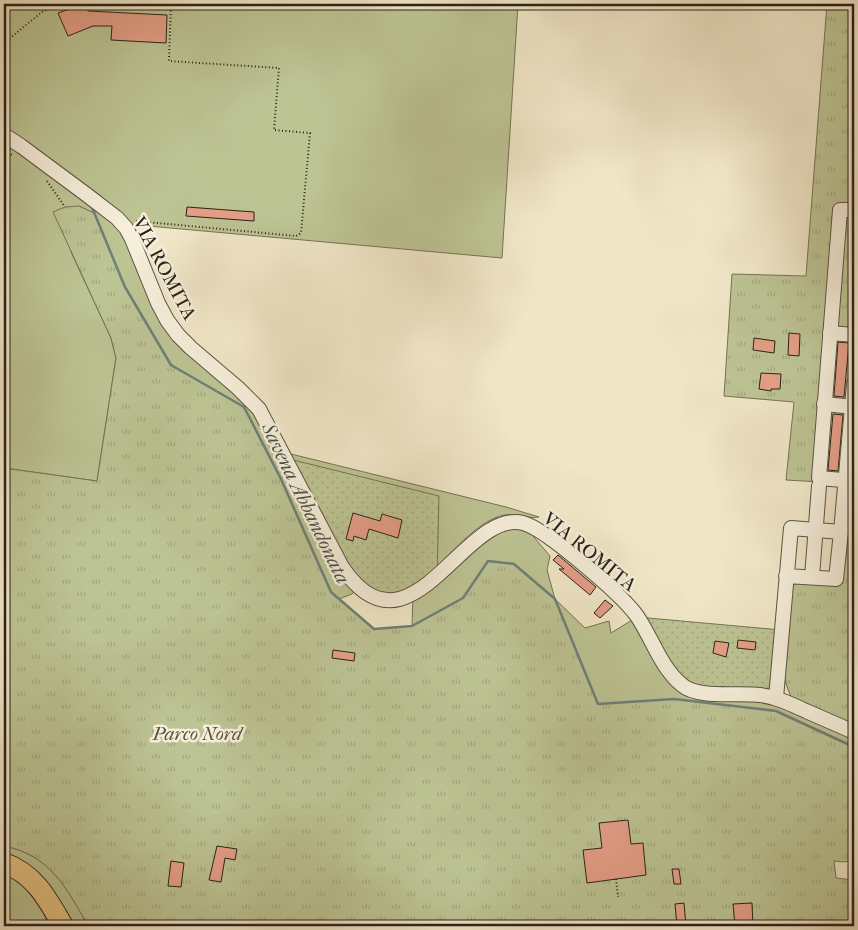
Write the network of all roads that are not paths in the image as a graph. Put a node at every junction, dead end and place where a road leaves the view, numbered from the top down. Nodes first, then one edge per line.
1 (4, 135) edge
2 (854, 210) edge
3 (830, 333) junction
4 (854, 335) edge
5 (854, 384) edge
6 (824, 404) junction
7 (853, 407) edge
8 (850, 481) edge
9 (819, 486) dead end
10 (816, 530) junction
11 (841, 532) junction
12 (786, 576) junction
13 (812, 577) junction
14 (776, 698) junction
15 (854, 732) edge
16 (4, 863) edge
17 (41, 891) junction
18 (51, 926) edge
19 (63, 926) edge

1 - 14 street, VIA ROMITA
2 - 3 street
3 - 4 street
3 - 6 street
5 - 7 street
6 - 7 street
6 - 8 street
7 - 8 street
8 - 11 street
9 - 10 street
10 - 11 street
10 - 12 street
10 - 13 street
11 - 13 street
12 - 13 street
12 - 14 street
14 - 15 street, VIA ROMITA
16 - 17 highway
17 - 18 highway
17 - 19 highway

